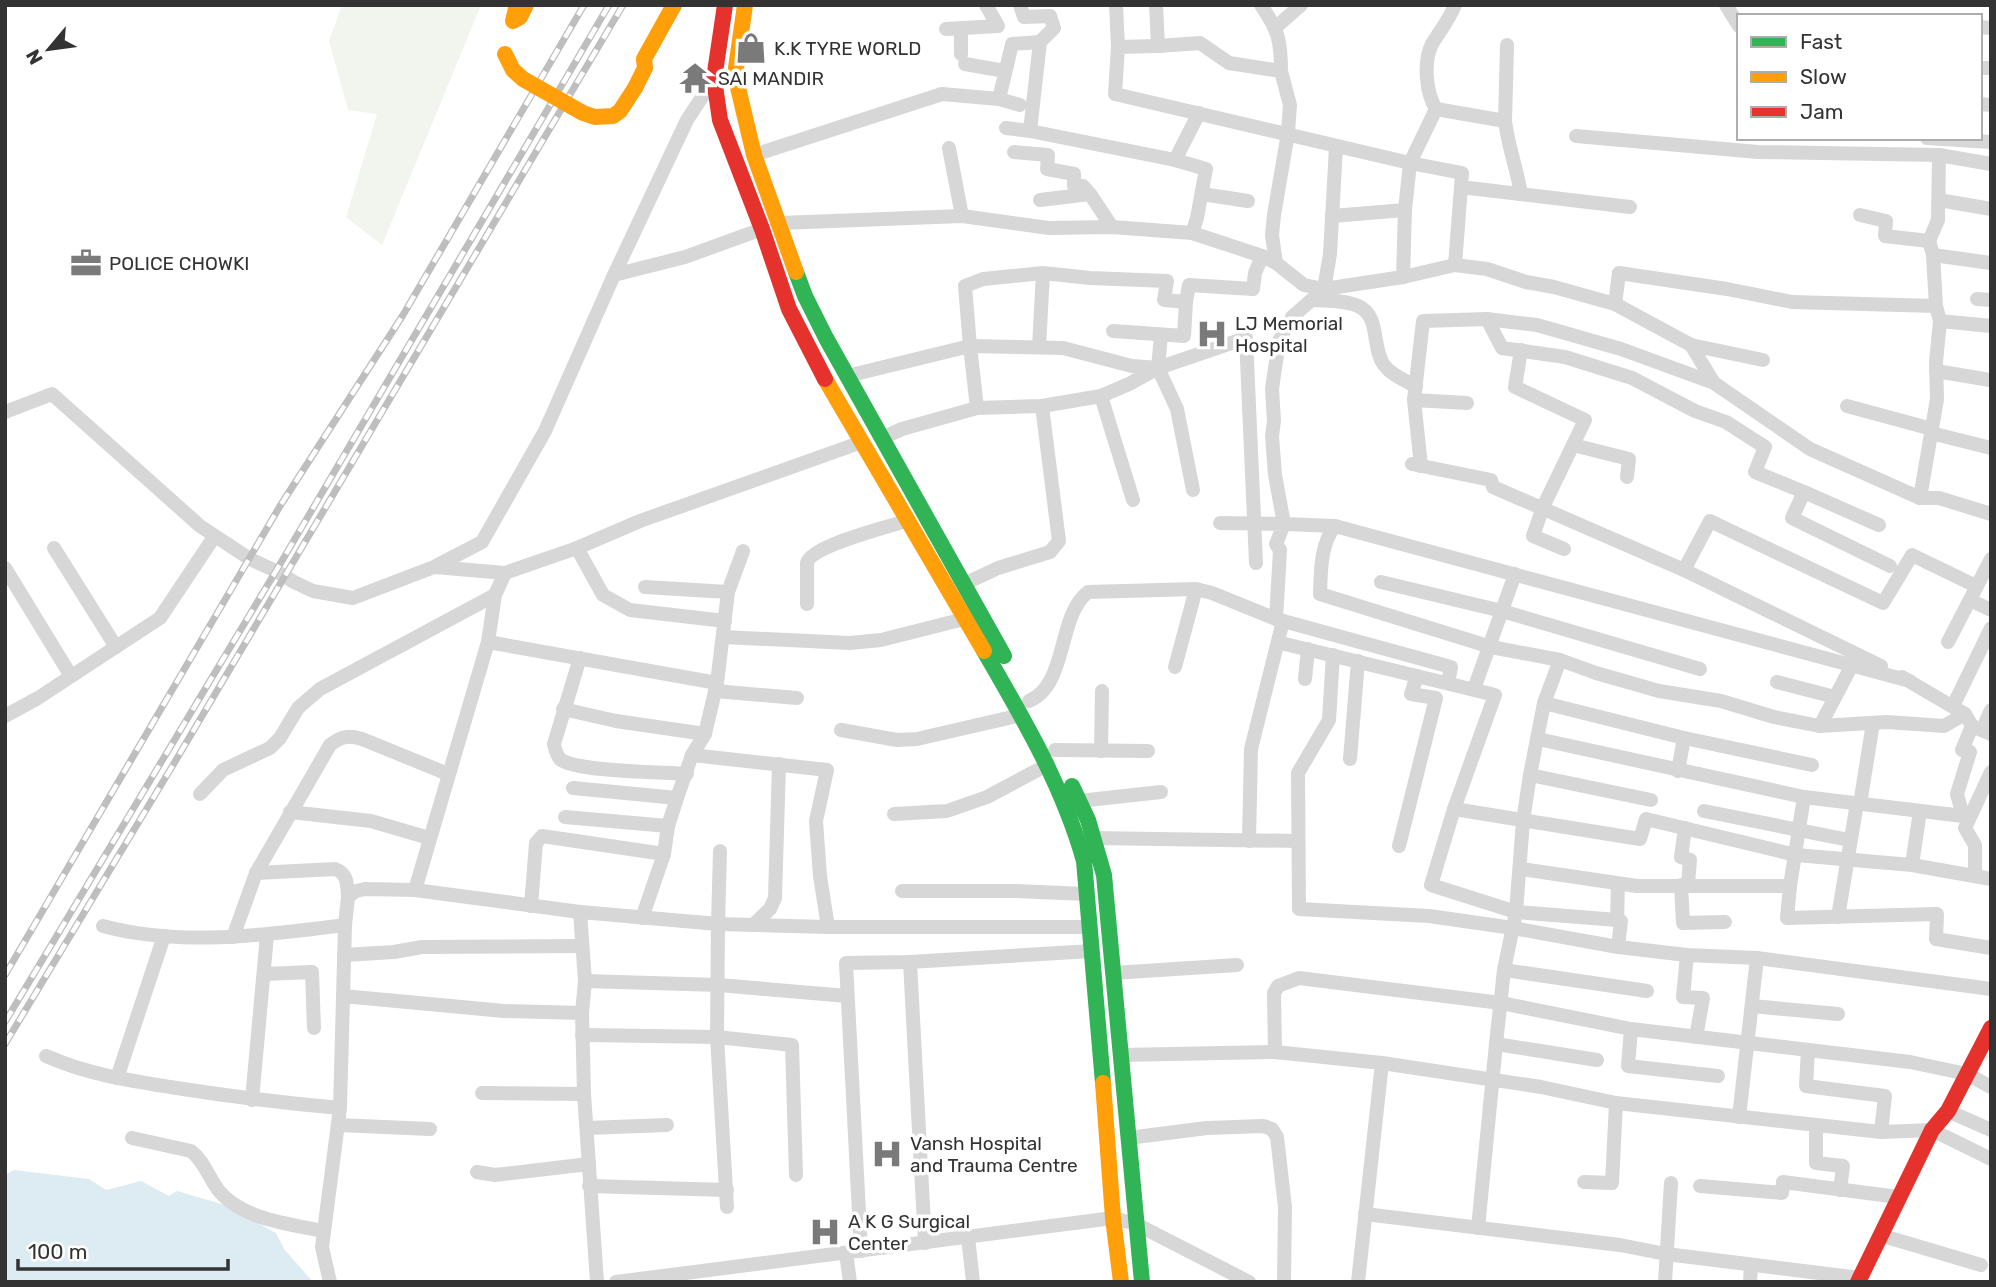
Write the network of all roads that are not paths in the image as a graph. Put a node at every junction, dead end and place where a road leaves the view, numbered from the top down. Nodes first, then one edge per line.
1 (526, 5) edge
2 (674, 5) edge
3 (687, 5) edge
4 (725, 5) edge
5 (745, 5) edge
6 (986, 5) edge
7 (1020, 5) edge
8 (1116, 5) edge
9 (1156, 5) edge
10 (1261, 5) edge
11 (1301, 5) edge
12 (1455, 5) edge
13 (1726, 5) edge
14 (515, 13) edge
15 (1737, 23) edge
16 (1276, 27) junction
17 (1040, 42) junction
18 (1507, 45) dead end
19 (1158, 46) junction
20 (1118, 47) junction
21 (645, 68) junction
22 (1006, 71) junction
23 (1281, 71) junction
24 (714, 79) junction
25 (999, 99) junction
26 (1020, 105) dead end
27 (1436, 109) junction
28 (1199, 113) junction
29 (1505, 121) junction
30 (1006, 128) dead end
31 (1030, 131) junction
32 (1288, 133) junction
33 (1576, 136) dead end
34 (1959, 140) edge
35 (1991, 142) edge
36 (1759, 145) edge
37 (1336, 147) junction
38 (949, 148) dead end
39 (1014, 152) dead end
40 (754, 155) junction
41 (1940, 155) junction
42 (1175, 160) junction
43 (1410, 163) junction
44 (1991, 164) edge
45 (1461, 187) junction
46 (1090, 194) junction
47 (1202, 194) junction
48 (1521, 194) junction
49 (1040, 200) dead end
50 (1939, 200) junction
51 (1248, 201) dead end
52 (1630, 207) dead end
53 (1991, 209) edge
54 (1405, 210) junction
55 (1860, 215) dead end
56 (962, 216) junction
57 (1332, 216) junction
58 (781, 223) junction
59 (1112, 227) junction
60 (762, 229) junction
61 (1192, 233) junction
62 (1931, 248) junction
63 (1262, 256) junction
64 (1276, 263) junction
65 (1991, 263) edge
66 (1455, 265) junction
67 (1043, 272) junction
68 (614, 275) junction
69 (1404, 277) junction
70 (1319, 295) junction
71 (1186, 302) junction
72 (1615, 304) junction
73 (1936, 306) junction
74 (1487, 319) junction
75 (1940, 321) junction
76 (1991, 326) edge
77 (1113, 331) dead end
78 (1161, 335) junction
79 (1691, 345) junction
80 (970, 346) junction
81 (1039, 347) junction
82 (1521, 350) junction
83 (1763, 360) dead end
84 (1158, 368) junction
85 (1936, 371) junction
86 (847, 376) junction
87 (1990, 380) edge
88 (1714, 383) junction
89 (1415, 393) junction
90 (1101, 396) junction
91 (1467, 403) dead end
92 (1042, 406) junction
93 (1847, 406) dead end
94 (977, 408) junction
95 (5, 412) edge
96 (1931, 431) junction
97 (882, 438) junction
98 (862, 442) junction
99 (1573, 445) junction
100 (1991, 448) edge
101 (1627, 477) dead end
102 (1193, 490) dead end
103 (1804, 492) junction
104 (1920, 498) junction
105 (1133, 500) dead end
106 (1543, 507) junction
107 (1991, 514) edge
108 (909, 520) junction
109 (1220, 523) dead end
110 (1254, 523) junction
111 (1284, 524) junction
112 (1879, 525) dead end
113 (1335, 526) junction
114 (214, 537) junction
115 (54, 548) dead end
116 (577, 548) junction
117 (1564, 549) dead end
118 (743, 551) dead end
119 (1991, 559) edge
120 (1256, 563) dead end
121 (1890, 566) dead end
122 (434, 567) junction
123 (5, 568) edge
124 (1684, 570) junction
125 (505, 573) junction
126 (1515, 575) junction
127 (1381, 582) dead end
128 (964, 584) junction
129 (645, 587) dead end
130 (1196, 589) junction
131 (728, 592) junction
132 (1973, 593) junction
133 (495, 595) junction
134 (807, 604) dead end
135 (1991, 610) edge
136 (1502, 611) junction
137 (964, 619) junction
138 (1280, 620) junction
139 (725, 621) junction
140 (1991, 628) edge
141 (723, 637) junction
142 (488, 642) junction
143 (1948, 642) dead end
144 (1285, 644) dead end
145 (1490, 646) junction
146 (116, 647) junction
147 (1308, 649) junction
148 (1333, 655) junction
149 (580, 658) junction
150 (1560, 660) junction
151 (1358, 661) junction
152 (1852, 665) junction
153 (1175, 667) dead end
154 (1700, 669) dead end
155 (71, 676) junction
156 (1416, 676) junction
157 (1305, 679) dead end
158 (1910, 681) junction
159 (1777, 682) dead end
160 (1448, 683) junction
161 (716, 687) junction
162 (1474, 689) junction
163 (1102, 691) dead end
164 (1835, 697) junction
165 (797, 698) dead end
166 (1544, 703) junction
167 (1025, 708) junction
168 (563, 709) junction
169 (1991, 710) edge
170 (5, 716) edge
171 (1973, 722) edge
172 (1873, 723) junction
173 (1821, 726) junction
174 (841, 730) dead end
175 (705, 734) junction
176 (1684, 738) junction
177 (1538, 739) junction
178 (1101, 751) junction
179 (1148, 751) dead end
180 (692, 755) junction
181 (1051, 758) junction
182 (1350, 759) dead end
183 (779, 764) junction
184 (1812, 765) dead end
185 (1678, 771) junction
186 (1991, 772) edge
187 (448, 774) junction
188 (687, 774) junction
189 (1530, 775) junction
190 (573, 788) dead end
191 (1161, 792) dead end
192 (201, 794) dead end
193 (1804, 797) junction
194 (677, 798) junction
195 (1651, 800) dead end
196 (1079, 801) junction
197 (1858, 803) junction
198 (1454, 809) junction
199 (1704, 811) dead end
200 (1920, 811) junction
201 (290, 812) junction
202 (894, 814) dead end
203 (565, 817) dead end
204 (1524, 821) junction
205 (668, 826) junction
206 (1685, 828) junction
207 (1799, 830) junction
208 (429, 838) junction
209 (1093, 838) junction
210 (1849, 840) junction
211 (1249, 841) junction
212 (1297, 841) junction
213 (1399, 846) dead end
214 (720, 851) dead end
215 (664, 854) junction
216 (1796, 855) junction
217 (1846, 859) junction
218 (1912, 865) junction
219 (1521, 869) junction
220 (256, 873) junction
221 (1975, 876) junction
222 (1991, 878) edge
223 (1618, 884) junction
224 (1685, 885) junction
225 (1790, 886) junction
226 (415, 890) junction
227 (902, 891) dead end
228 (1086, 894) junction
229 (348, 897) junction
230 (531, 906) junction
231 (580, 912) junction
232 (1516, 912) junction
233 (1838, 917) junction
234 (642, 918) junction
235 (1617, 920) junction
236 (1725, 922) dead end
237 (718, 924) junction
238 (345, 925) junction
239 (754, 925) junction
240 (103, 926) dead end
241 (828, 927) junction
242 (1089, 927) junction
243 (1513, 928) junction
244 (267, 935) junction
245 (164, 936) junction
246 (233, 937) junction
247 (582, 946) junction
248 (1618, 947) junction
249 (1991, 948) edge
250 (1092, 951) junction
251 (344, 954) junction
252 (1687, 955) junction
253 (1757, 958) junction
254 (910, 962) junction
255 (1237, 965) dead end
256 (1504, 970) junction
257 (1113, 973) junction
258 (264, 974) junction
259 (585, 981) junction
260 (719, 985) junction
261 (1991, 989) edge
262 (1647, 992) dead end
263 (343, 996) junction
264 (847, 996) junction
265 (1501, 1003) junction
266 (1752, 1006) junction
267 (582, 1013) junction
268 (1838, 1014) dead end
269 (314, 1028) dead end
270 (1991, 1028) edge
271 (1630, 1029) junction
272 (582, 1035) junction
273 (717, 1037) junction
274 (1696, 1037) junction
275 (1748, 1043) junction
276 (1496, 1044) junction
277 (1808, 1050) junction
278 (1275, 1052) junction
279 (1121, 1055) junction
280 (46, 1056) dead end
281 (1597, 1060) dead end
282 (1382, 1063) junction
283 (1967, 1074) junction
284 (1718, 1076) dead end
285 (117, 1078) junction
286 (1493, 1081) junction
287 (1991, 1087) edge
288 (482, 1093) dead end
289 (584, 1094) junction
290 (252, 1100) junction
291 (1616, 1103) junction
292 (340, 1108) junction
293 (1948, 1111) junction
294 (1739, 1117) junction
295 (338, 1125) junction
296 (667, 1125) dead end
297 (1816, 1125) junction
298 (587, 1128) junction
299 (430, 1129) dead end
300 (1932, 1130) junction
301 (1991, 1130) edge
302 (1881, 1132) junction
303 (132, 1138) dead end
304 (1128, 1138) junction
305 (1991, 1158) edge
306 (589, 1164) junction
307 (477, 1172) dead end
308 (796, 1175) dead end
309 (1584, 1182) dead end
310 (1671, 1183) dead end
311 (589, 1186) junction
312 (1700, 1186) dead end
313 (1840, 1189) junction
314 (727, 1190) junction
315 (1898, 1197) junction
316 (727, 1207) dead end
317 (1365, 1214) junction
318 (1113, 1218) junction
319 (1136, 1224) junction
320 (1478, 1228) junction
321 (324, 1231) junction
322 (1880, 1235) junction
323 (968, 1237) junction
324 (925, 1242) junction
325 (861, 1251) junction
326 (846, 1253) junction
327 (1666, 1254) junction
328 (1751, 1265) junction
329 (1981, 1265) dead end
330 (676, 1278) edge
331 (1859, 1280) edge
332 (330, 1282) edge
333 (597, 1282) edge
334 (616, 1282) edge
335 (850, 1282) edge
336 (973, 1282) edge
337 (1121, 1282) edge
338 (1142, 1282) edge
339 (1249, 1282) edge
340 (1284, 1282) edge
341 (1358, 1282) edge
342 (1665, 1282) edge
343 (1750, 1282) edge

1 - 14 main road
2 - 21 main road
3 - 21 main road
4 - 24 main road
5 - 40 main road
6 - 22 street
7 - 17 street
8 - 20 street
9 - 19 street
10 - 16 street
11 - 16 street
12 - 27 street
13 - 15 street
14 - 21 main road, bridge
16 - 23 street
17 - 22 street
17 - 31 street
18 - 29 street
19 - 20 street
19 - 23 street
20 - 28 street
22 - 25 street
23 - 32 street
24 - 60 main road
24 - 68 street
25 - 26 street
25 - 40 street
27 - 29 street
27 - 43 street
28 - 32 street
28 - 42 street
29 - 48 street
30 - 31 street
31 - 42 street
32 - 37 street
32 - 64 street
33 - 36 street
34 - 35 street
36 - 41 street
37 - 43 street
37 - 57 street
38 - 56 street
39 - 46 street
40 - 58 main road
41 - 44 street
41 - 50 street
42 - 47 street
43 - 45 street
43 - 54 street
45 - 48 street
45 - 66 street
46 - 49 street
46 - 59 street
47 - 51 street
47 - 61 street
48 - 52 street
50 - 53 street
50 - 62 street
54 - 57 street
54 - 69 street
55 - 62 street
56 - 58 street
56 - 59 street
57 - 70 street
58 - 86 main road
59 - 61 street
60 - 68 street
60 - 98 main road
61 - 63 street
62 - 65 street
62 - 73 street
63 - 64 street
63 - 71 street
64 - 70 street
66 - 69 street
66 - 72 street
67 - 71 street
67 - 80 street
67 - 81 street
68 - 122 street
69 - 70 street
70 - 89 street
70 - 111 street
71 - 78 street
72 - 73 street
72 - 79 street
73 - 75 street
74 - 82 street
74 - 88 street
74 - 89 street
75 - 76 street
75 - 85 street
77 - 78 street
78 - 84 street
79 - 83 street
79 - 88 street
80 - 81 street
80 - 86 street
80 - 94 street
81 - 84 street
82 - 99 street
82 - 103 street
84 - 90 street
84 - 102 street
84 - 110 street
85 - 87 street
85 - 96 street
86 - 97 main road
88 - 104 street
89 - 91 street
89 - 106 street
90 - 92 street
90 - 105 street
92 - 94 street
92 - 128 street
93 - 96 street
94 - 97 street
95 - 114 street
96 - 100 street
96 - 104 street
97 - 128 main road
98 - 108 main road
98 - 116 street
99 - 101 street
99 - 106 street
103 - 112 street
103 - 121 street
104 - 107 street
106 - 117 street
106 - 124 street
108 - 134 street
108 - 137 main road
109 - 110 street
110 - 111 street
110 - 120 street
111 - 113 street
111 - 138 street
113 - 126 street
113 - 145 street
114 - 122 street
114 - 146 street
115 - 146 street
116 - 125 street
116 - 139 street
118 - 131 street
119 - 132 street
122 - 125 street
123 - 155 street
124 - 132 street
124 - 158 street
125 - 133 street
126 - 136 street
126 - 152 street
127 - 136 street
128 - 167 main road
129 - 131 street
130 - 138 street
130 - 153 street
130 - 167 street
131 - 139 street
132 - 135 street
132 - 143 street
133 - 142 street
133 - 192 street
136 - 145 street
136 - 154 street
137 - 141 street
137 - 167 main road
138 - 160 street
138 - 211 street
139 - 141 street
140 - 171 street
141 - 161 street
142 - 149 street
142 - 187 street
144 - 147 street
145 - 150 street
145 - 162 street
146 - 155 street
147 - 148 street
147 - 157 street
148 - 151 street
148 - 212 street
149 - 161 street
149 - 168 street
150 - 166 street
150 - 173 street
151 - 156 street
151 - 182 street
152 - 158 street
152 - 164 street
155 - 170 street
156 - 160 street
156 - 213 street
158 - 171 street
159 - 164 street
160 - 162 street
161 - 165 street
161 - 175 street
162 - 198 street
163 - 178 street
164 - 173 street
166 - 176 street
166 - 177 street
167 - 174 street
167 - 181 main road
168 - 175 street
168 - 188 street
169 - 171 street
171 - 172 street
171 - 200 street
172 - 173 street
172 - 197 street
175 - 180 street
176 - 184 street
176 - 185 street
177 - 185 street
177 - 189 street
178 - 179 street
178 - 181 street
180 - 183 street
180 - 188 street
181 - 196 main road
181 - 202 street
181 - 228 main road
183 - 239 street
183 - 241 street
185 - 193 street
186 - 221 street
187 - 201 street
187 - 208 street
188 - 194 street
189 - 195 street
189 - 204 street
190 - 194 street
191 - 196 street
193 - 197 street
193 - 207 street
194 - 205 street
196 - 209 main road
197 - 200 street
197 - 210 street
198 - 204 street
198 - 232 street
199 - 207 street
200 - 218 street
201 - 208 street
201 - 220 street
203 - 205 street
204 - 206 street
204 - 219 street
205 - 215 street
206 - 216 street
206 - 224 street
207 - 210 street
207 - 216 street
208 - 226 street
209 - 211 street
209 - 257 main road
210 - 217 street
211 - 212 street
212 - 243 street
214 - 237 street
215 - 230 street
215 - 234 street
216 - 217 street
216 - 225 street
217 - 218 street
217 - 233 street
218 - 221 street
219 - 223 street
219 - 232 street
220 - 229 street
220 - 246 street
221 - 222 street
223 - 224 street
223 - 235 street
224 - 225 street
224 - 236 street
225 - 233 street
226 - 229 street
226 - 230 street
227 - 228 street
228 - 242 main road
229 - 238 street
230 - 231 street
231 - 234 street
231 - 247 street
232 - 235 street
232 - 243 street
233 - 249 street
234 - 237 street
235 - 248 street
237 - 239 street
237 - 260 street
238 - 244 street
238 - 251 street
239 - 241 street
240 - 245 street
241 - 242 street
242 - 250 main road
243 - 248 street
243 - 256 street
244 - 246 street
244 - 258 street
245 - 246 street
245 - 285 street
247 - 251 street
247 - 259 street
248 - 252 street
250 - 254 street
250 - 318 main road
251 - 263 street
252 - 253 street
252 - 274 street
253 - 261 street
253 - 266 street
254 - 264 street
254 - 324 street
255 - 257 street
256 - 262 street
256 - 265 street
257 - 279 main road
258 - 269 street
258 - 290 street
259 - 260 street
259 - 267 street
260 - 264 street
260 - 273 street
263 - 267 street
263 - 292 street
264 - 325 street
265 - 271 street
265 - 276 street
265 - 278 street
266 - 268 street
266 - 275 street
267 - 272 street
270 - 283 main road
271 - 274 street
271 - 284 street
272 - 273 street
272 - 289 street
273 - 308 street
273 - 314 street
274 - 275 street
275 - 277 street
275 - 294 street
276 - 281 street
276 - 286 street
277 - 283 street
277 - 302 street
278 - 279 street
278 - 282 street
279 - 304 main road
280 - 285 street
282 - 286 street
282 - 317 street
283 - 287 street
283 - 293 main road
285 - 290 street
286 - 291 street
286 - 320 street
288 - 289 street
289 - 298 street
290 - 292 street
291 - 294 street
291 - 309 street
292 - 295 street
293 - 300 main road
293 - 301 street
294 - 297 street
295 - 299 street
295 - 321 street
296 - 298 street
297 - 302 street
297 - 313 street
298 - 306 street
300 - 302 street
300 - 305 street
300 - 315 main road
303 - 321 street
304 - 319 main road
304 - 340 street
306 - 307 street
306 - 311 street
310 - 327 street
311 - 314 street
311 - 333 street
312 - 313 street
313 - 315 street
314 - 316 street
315 - 322 main road
317 - 320 street
317 - 341 street
318 - 319 street
318 - 323 street
318 - 337 main road
319 - 338 main road
319 - 339 street
320 - 327 street
321 - 332 street
322 - 329 street
322 - 331 main road
323 - 324 street
323 - 336 street
324 - 325 street
325 - 326 street
326 - 330 street
326 - 335 street
327 - 328 street
327 - 342 street
328 - 331 street
328 - 343 street
330 - 334 street

